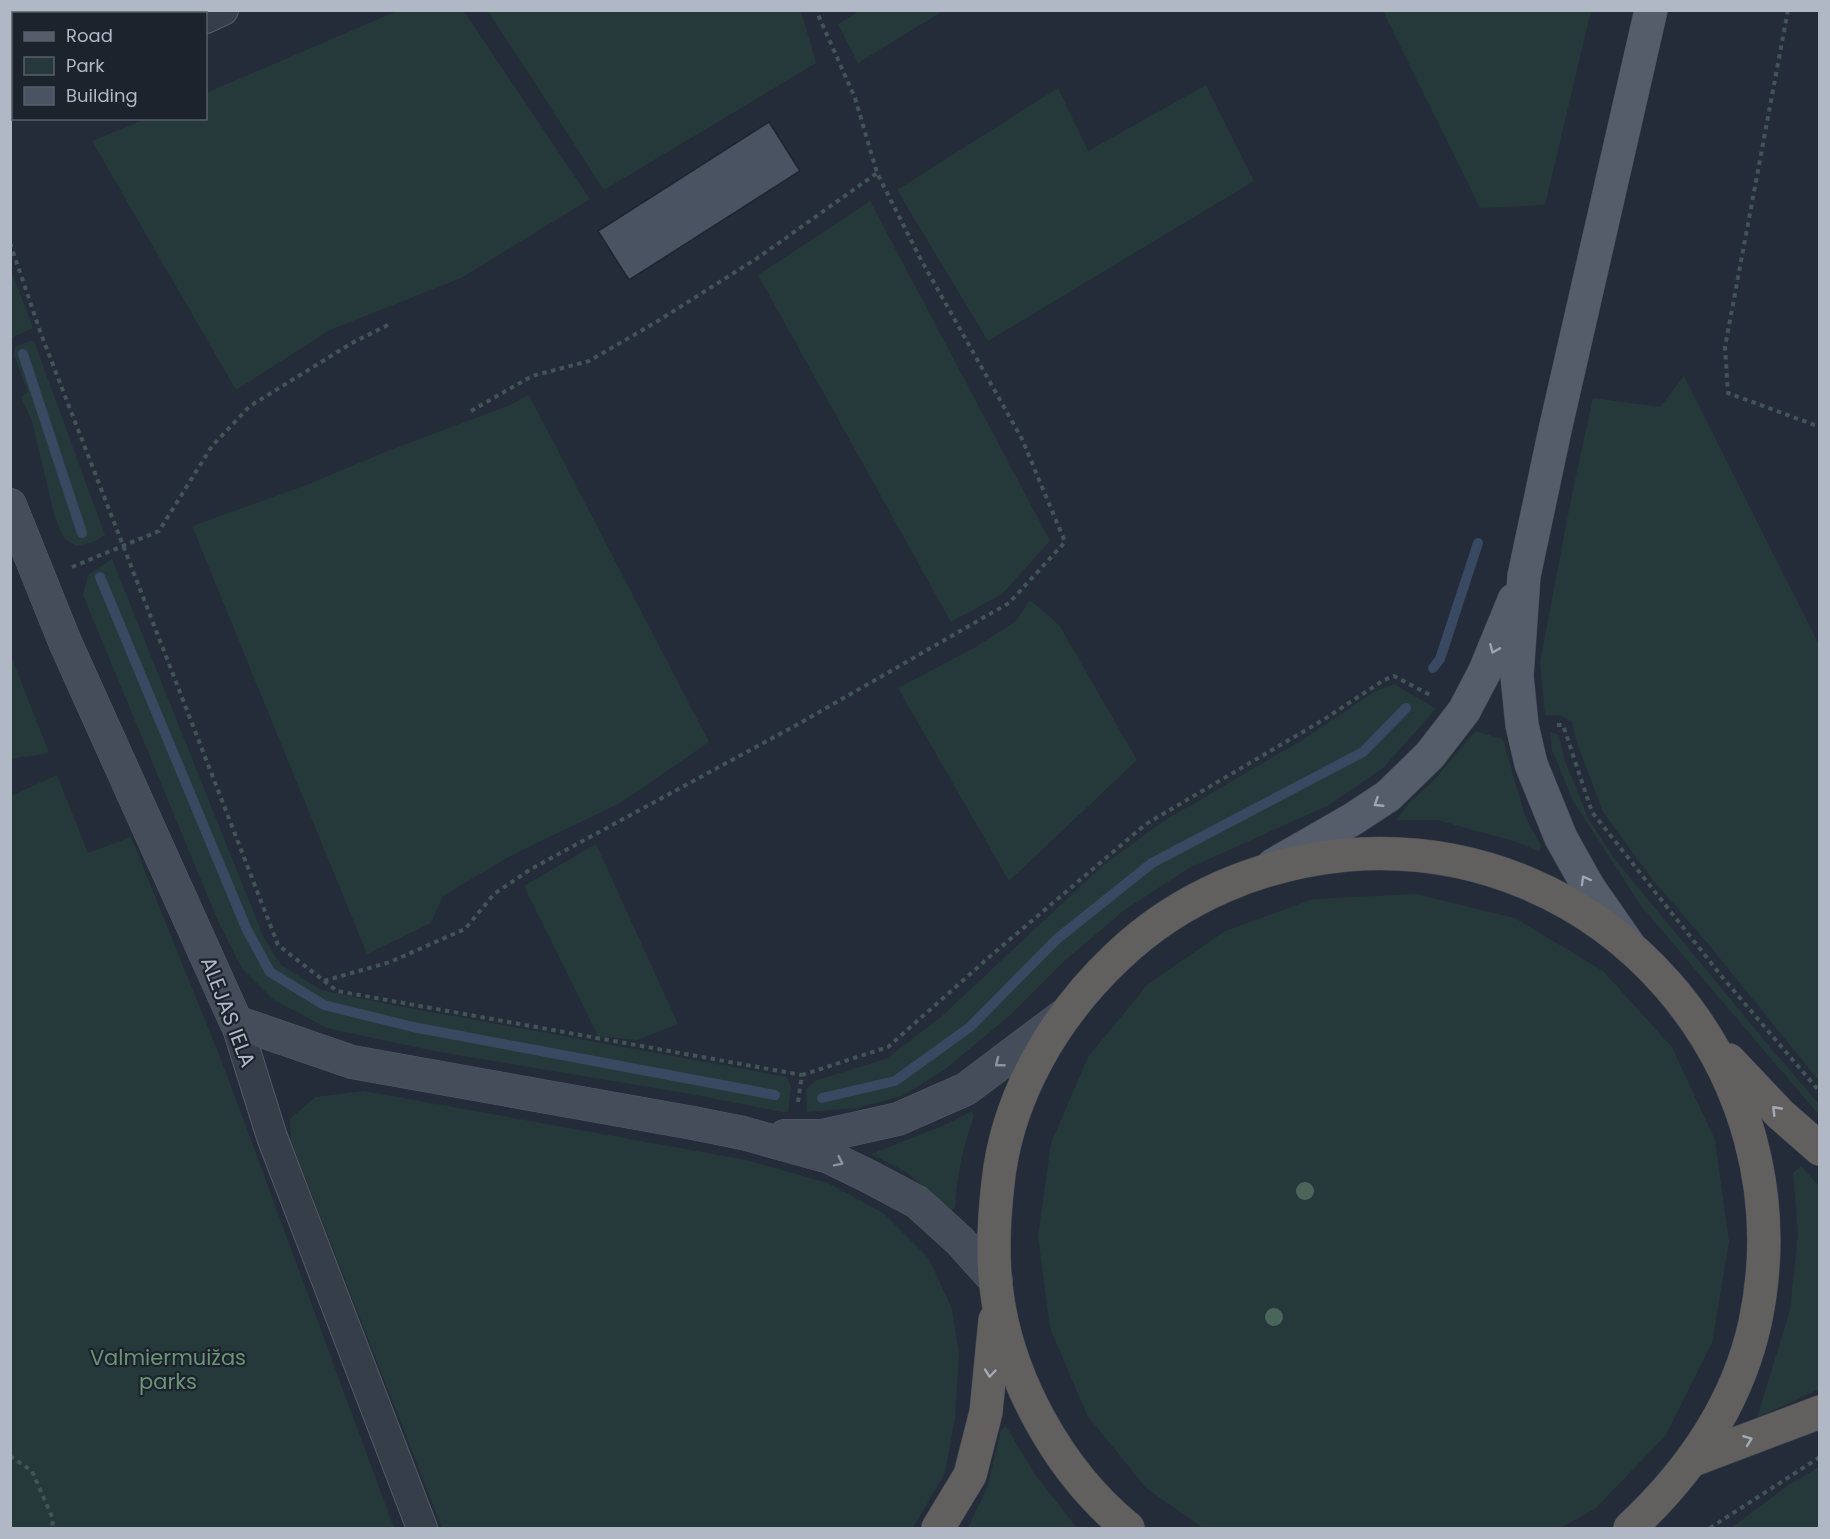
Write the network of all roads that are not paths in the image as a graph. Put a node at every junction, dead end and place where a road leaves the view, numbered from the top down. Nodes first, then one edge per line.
1 (223, 10) edge
2 (1651, 10) edge
3 (207, 18) edge
4 (10, 505) edge
5 (1524, 576) junction
6 (1263, 871) junction
7 (1629, 945) junction
8 (1063, 1016) junction
9 (236, 1022) junction
10 (1708, 1038) junction
11 (743, 1133) junction
12 (1820, 1149) edge
13 (997, 1288) junction
14 (1820, 1412) edge
15 (1693, 1460) junction
16 (422, 1528) edge
17 (938, 1528) edge
18 (1128, 1528) edge
19 (1630, 1528) edge

1 - 3 street
2 - 5 main road
4 - 9 main road, ALEJAS IELA
5 -> 6 main road
7 -> 5 main road
6 - 7 highway
6 - 8 highway
7 - 10 highway
8 -> 11 main road
8 - 13 highway
9 - 11 main road
9 - 16 street, ALEJAS IELA
12 -> 10 highway
10 - 15 highway
11 -> 13 main road
13 -> 17 highway
13 - 18 highway
15 -> 14 highway
15 - 19 highway

